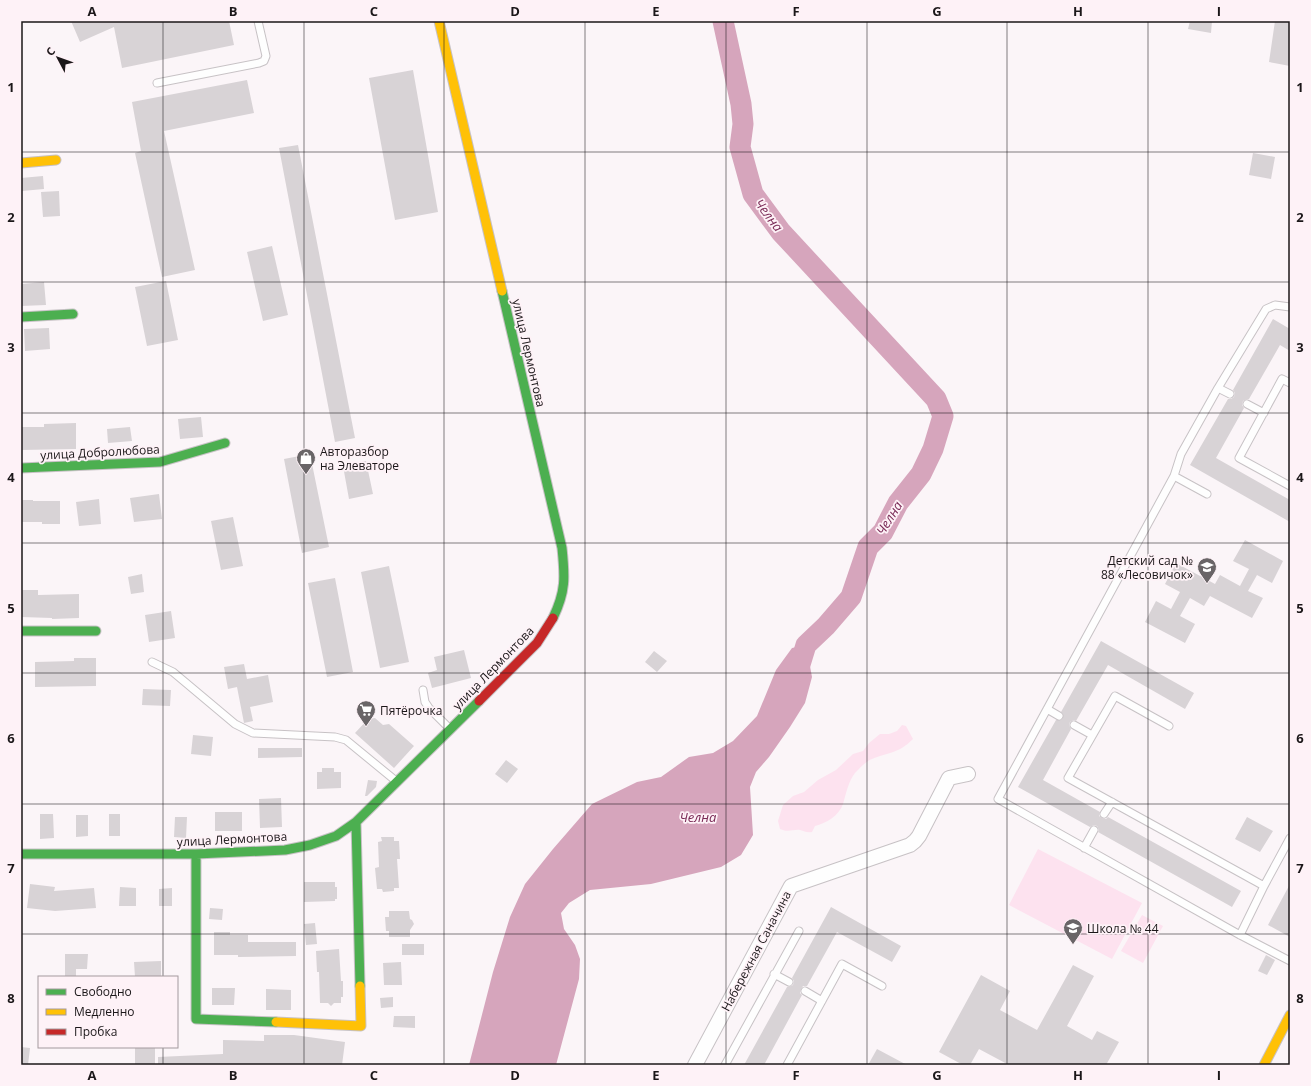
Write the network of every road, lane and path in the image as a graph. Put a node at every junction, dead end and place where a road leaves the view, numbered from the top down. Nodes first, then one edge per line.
1 (258, 21) edge
2 (439, 21) edge
3 (157, 84) dead end
4 (56, 160) dead end
5 (21, 163) edge
6 (1290, 307) edge
7 (73, 314) dead end
8 (21, 317) edge
9 (1290, 383) edge
10 (1218, 388) junction
11 (1230, 394) dead end
12 (1247, 404) dead end
13 (1264, 413) junction
14 (225, 443) dead end
15 (21, 468) edge
16 (1174, 476) junction
17 (1290, 486) edge
18 (1207, 494) dead end
19 (21, 631) edge
20 (96, 631) dead end
21 (152, 662) dead end
22 (423, 690) dead end
23 (1047, 709) junction
24 (1059, 716) dead end
25 (1074, 725) dead end
26 (1169, 726) dead end
27 (450, 729) junction
28 (1092, 735) junction
29 (968, 774) dead end
30 (397, 782) junction
31 (1112, 802) junction
32 (1104, 814) dead end
33 (356, 822) junction
34 (1094, 830) dead end
35 (1290, 838) edge
36 (1084, 848) junction
37 (21, 854) edge
38 (196, 854) junction
39 (1264, 886) junction
40 (799, 931) dead end
41 (1240, 935) junction
42 (1290, 961) edge
43 (774, 974) junction
44 (790, 982) dead end
45 (882, 986) dead end
46 (805, 991) dead end
47 (822, 1001) junction
48 (1290, 1015) edge
49 (695, 1065) edge
50 (725, 1065) edge
51 (787, 1065) edge
52 (1264, 1065) edge

1 - 3 lane
2 - 27 street, улица Лермонтова
4 - 5 street
6 - 10 lane
7 - 8 street
9 - 13 lane
10 - 11 lane
10 - 16 lane
12 - 13 lane
13 - 17 lane
14 - 15 street, улица Добролюбова
16 - 18 lane
16 - 23 lane
19 - 20 street
21 - 30 lane
22 - 27 lane
23 - 24 lane
23 - 36 lane
25 - 28 lane
26 - 28 lane
27 - 30 street, улица Лермонтова
28 - 31 lane
29 - 49 street, Набережная Саначина
30 - 33 street, улица Лермонтова
31 - 32 lane
31 - 39 lane
33 - 38 street, улица Лермонтова
33 - 38 street
34 - 36 lane
35 - 39 lane
36 - 41 lane
37 - 38 street, улица Лермонтова
39 - 41 lane
40 - 43 lane
41 - 42 lane
43 - 44 lane
43 - 50 lane
45 - 47 lane
46 - 47 lane
47 - 51 lane
48 - 52 street

